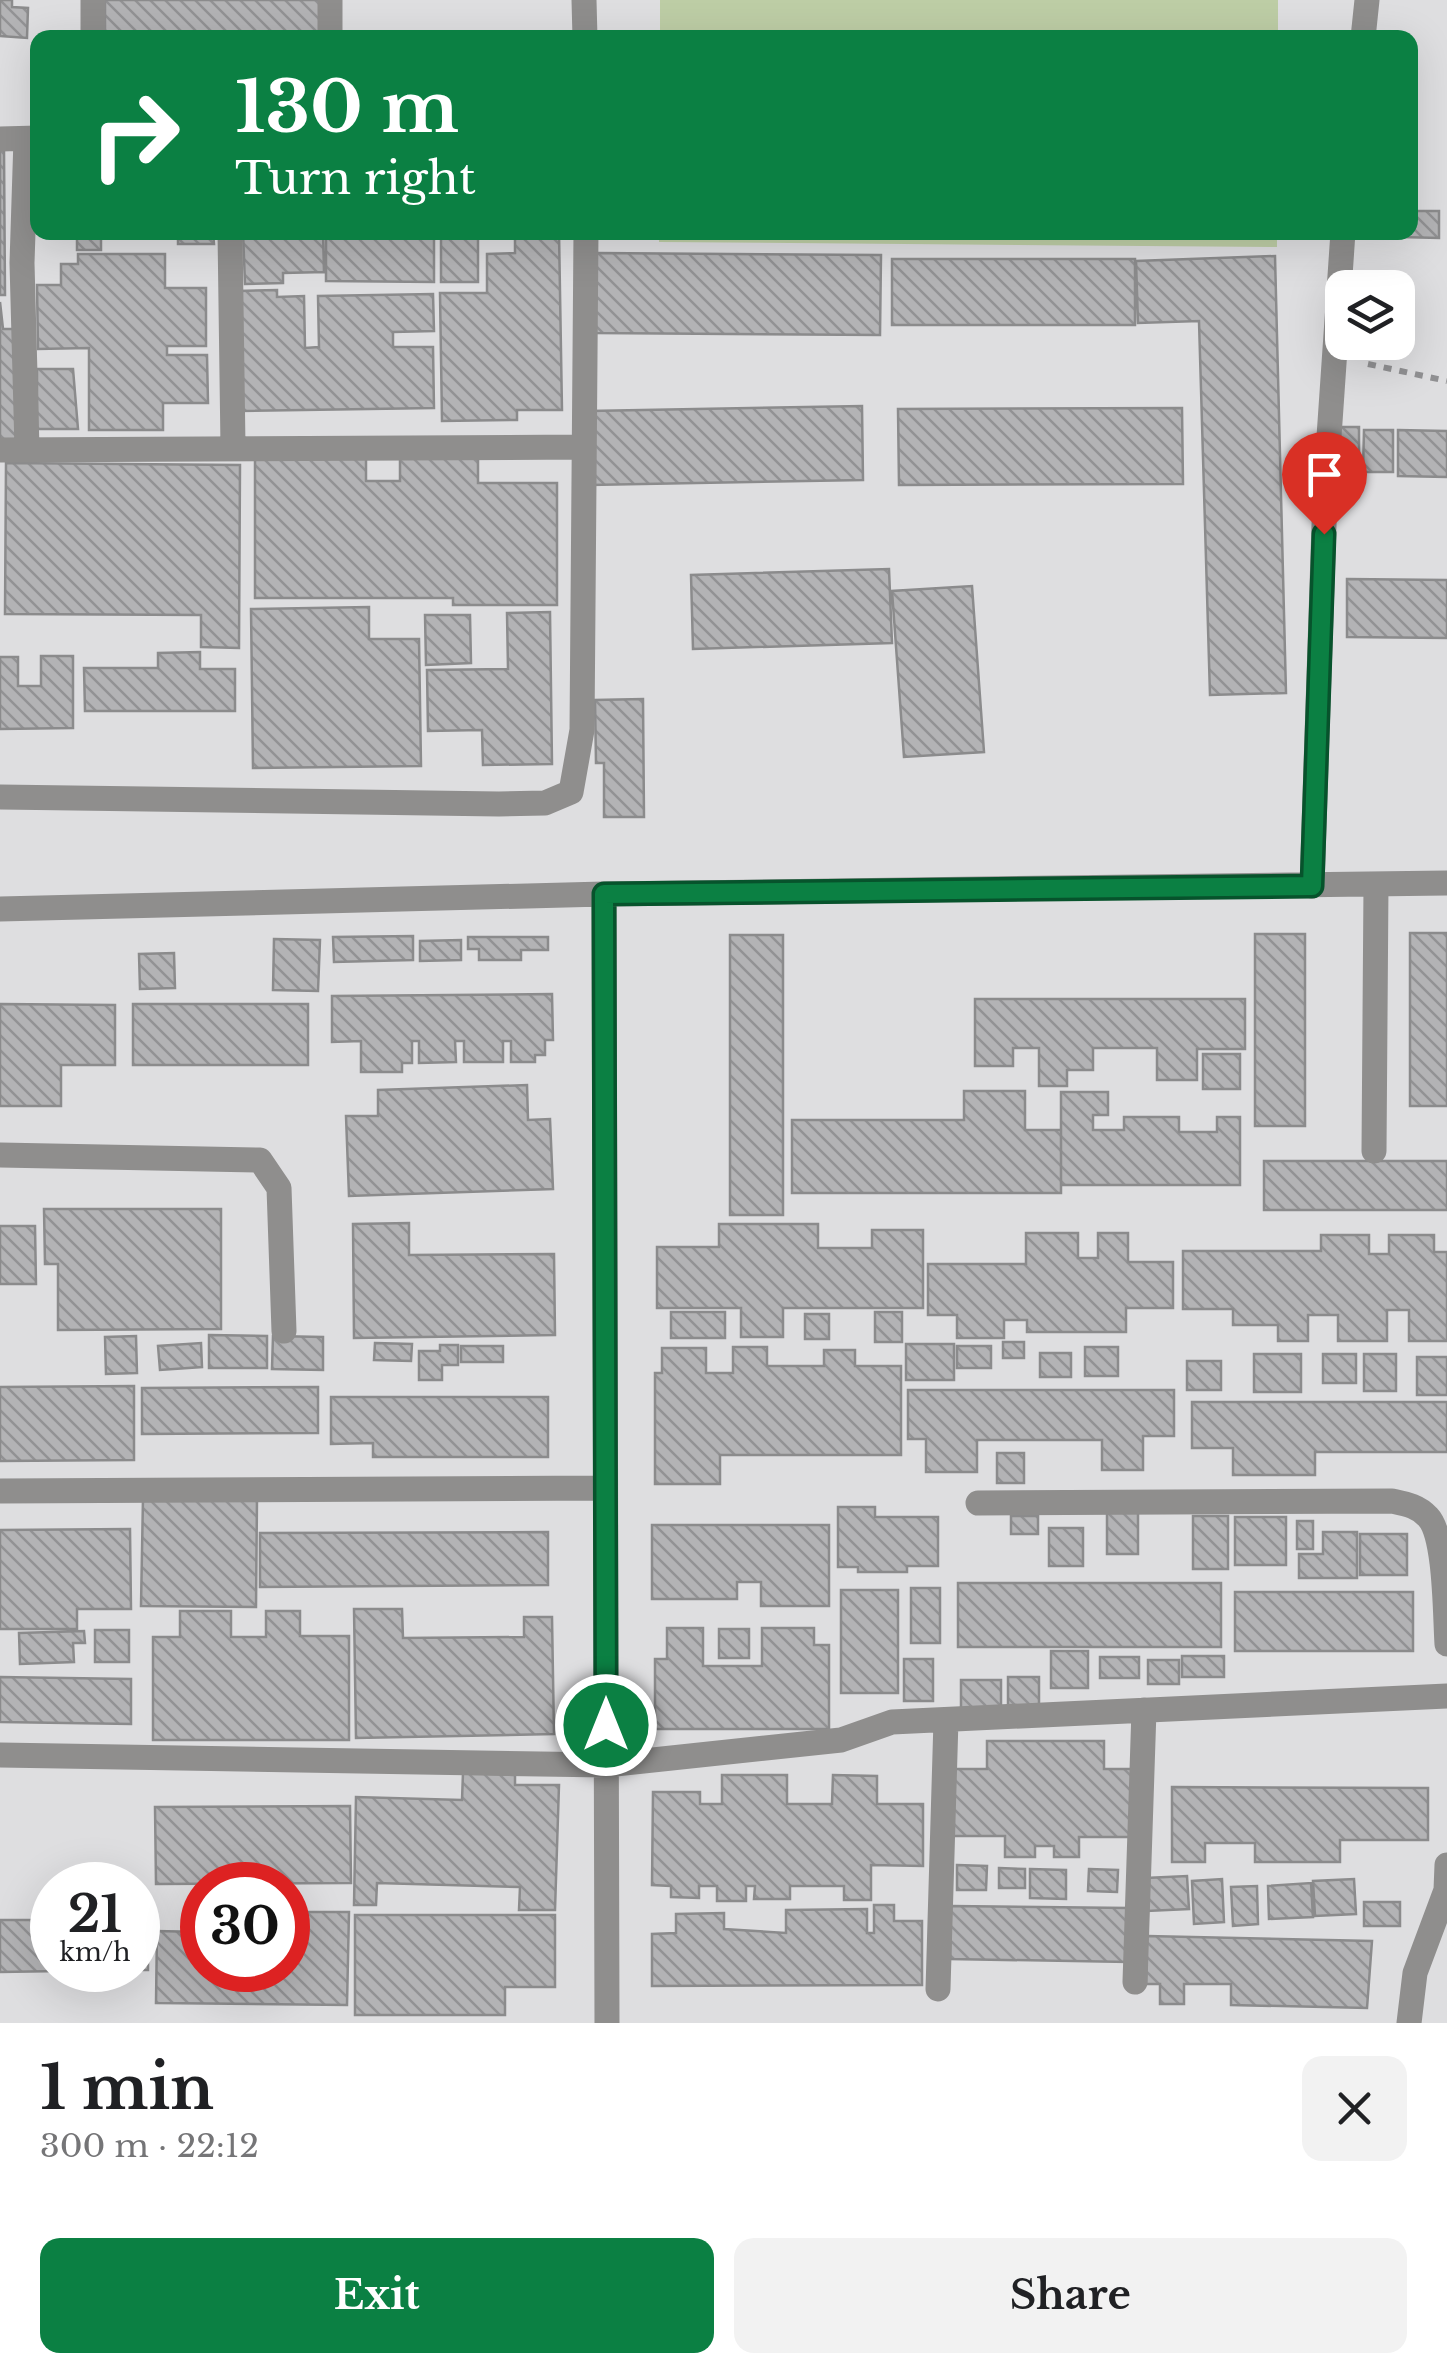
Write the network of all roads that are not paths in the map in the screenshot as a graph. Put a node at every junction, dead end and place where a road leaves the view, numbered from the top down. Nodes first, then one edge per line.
1 (93, 0) edge
2 (330, 0) edge
3 (584, 0) edge
4 (1367, 0) edge
5 (94, 30) edge
6 (330, 30) edge
7 (585, 30) edge
8 (1364, 30) edge
9 (21, 139) edge
10 (230, 240) edge
11 (586, 240) edge
12 (1342, 240) edge
13 (233, 447) junction
14 (584, 447) junction
15 (27, 449) junction
16 (0, 450) edge
17 (0, 797) edge
18 (1447, 883) edge
19 (1376, 884) junction
20 (1312, 886) junction
21 (604, 894) junction
22 (0, 909) edge
23 (1374, 1151) dead end
24 (0, 1155) edge
25 (284, 1331) dead end
26 (604, 1488) junction
27 (0, 1492) edge
28 (978, 1503) dead end
29 (1447, 1644) edge
30 (1447, 1696) edge
31 (1144, 1710) junction
32 (946, 1720) junction
33 (0, 1755) edge
34 (606, 1765) junction
35 (1447, 1865) edge
36 (1135, 1982) dead end
37 (938, 1989) dead end
38 (607, 2023) edge
39 (1409, 2023) edge

1 - 5 street
2 - 6 street
3 - 7 street
4 - 8 street
9 - 15 street
10 - 13 street
11 - 14 street
12 - 20 street
13 - 14 street
13 - 15 street
14 - 17 street
15 - 16 street
18 - 19 street
19 - 20 street
19 - 23 street
20 - 21 street
21 - 22 street
21 - 26 street
24 - 25 street
26 - 27 street
26 - 34 street
28 - 29 street
30 - 31 street
31 - 32 street
31 - 36 street
32 - 34 street
32 - 37 street
33 - 34 street
34 - 38 street
35 - 39 street

